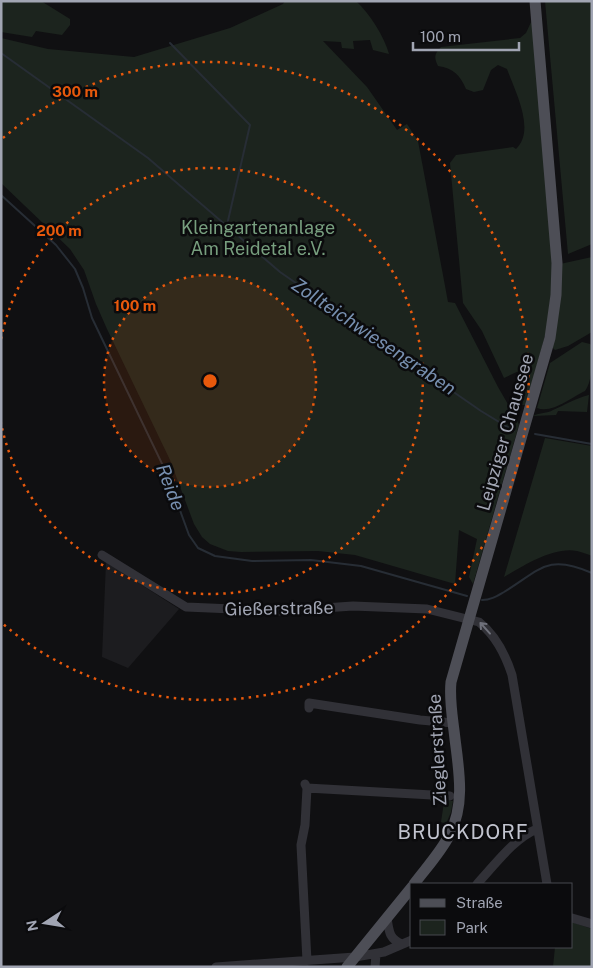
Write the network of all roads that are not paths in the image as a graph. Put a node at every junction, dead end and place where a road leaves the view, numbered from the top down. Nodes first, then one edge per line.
1 (535, 1) edge
2 (102, 555) dead end
3 (476, 598) joint
4 (468, 620) junction
5 (309, 708) dead end
6 (453, 723) junction
7 (450, 796) dead end
8 (537, 829) junction
9 (415, 883) edge
10 (478, 883) edge
11 (546, 883) edge
12 (410, 889) edge
13 (388, 918) junction
14 (573, 918) edge
15 (592, 924) edge
16 (410, 941) edge
17 (402, 944) junction
18 (376, 954) junction
19 (355, 957) junction
20 (308, 960) junction
21 (238, 966) edge
22 (216, 967) edge
23 (318, 967) edge
24 (347, 967) edge
25 (375, 967) edge

1 - 3 main road, Leipziger Chaussee
2 - 4 street, Gießerstraße
3 - 4 main road, Zieglerstraße
4 - 6 main road, Zieglerstraße
8 -> 4 street, Gießerstraße
5 - 6 street
6 - 9 main road, Zieglerstraße
7 - 20 street
8 - 10 street
8 - 11 street, Gießerstraße
12 - 13 main road, Zieglerstraße
13 - 17 street
13 - 19 main road, Zieglerstraße
14 - 15 street
16 - 17 street
17 - 18 street
18 - 19 street
18 - 25 street
19 - 20 street
19 - 24 main road, Zieglerstraße
20 - 21 street
20 - 23 street
21 - 22 street

